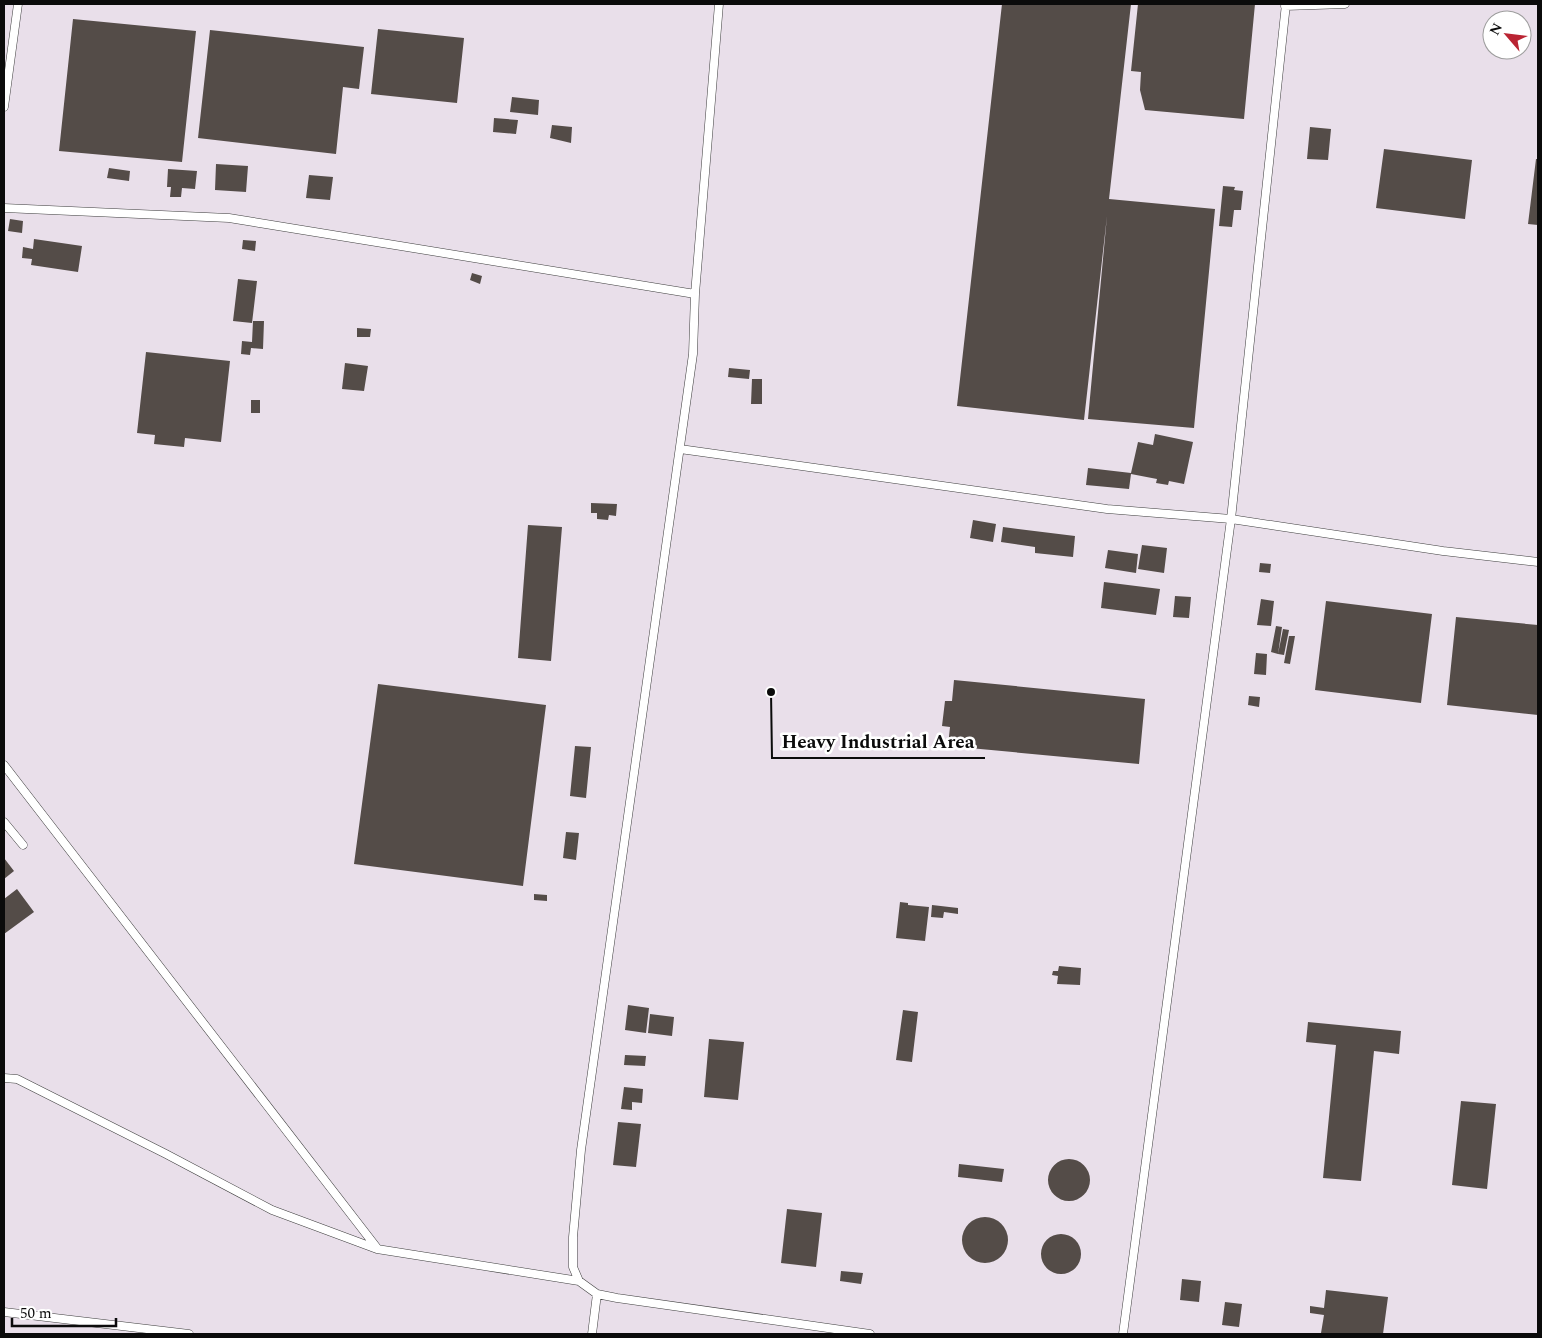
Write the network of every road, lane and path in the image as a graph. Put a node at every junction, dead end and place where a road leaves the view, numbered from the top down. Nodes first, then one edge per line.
1 (18, 4) edge
2 (719, 4) edge
3 (1345, 4) edge
4 (1286, 5) edge
5 (4, 107) edge
6 (4, 208) edge
7 (695, 294) junction
8 (680, 449) junction
9 (1231, 519) junction
10 (1538, 562) edge
11 (4, 765) edge
12 (4, 822) edge
13 (24, 845) dead end
14 (4, 1078) edge
15 (377, 1249) junction
16 (579, 1281) junction
17 (597, 1294) junction
18 (4, 1312) edge
19 (190, 1334) edge
20 (592, 1334) edge
21 (870, 1334) edge
22 (1122, 1334) edge

1 - 5 lane
2 - 7 lane
3 - 4 lane
4 - 9 lane
6 - 7 lane
7 - 8 lane
8 - 9 lane
8 - 16 lane
9 - 10 lane
9 - 22 lane
11 - 15 lane
12 - 13 lane
14 - 15 lane
15 - 16 lane
16 - 17 lane
17 - 20 lane
17 - 21 lane
18 - 19 lane

